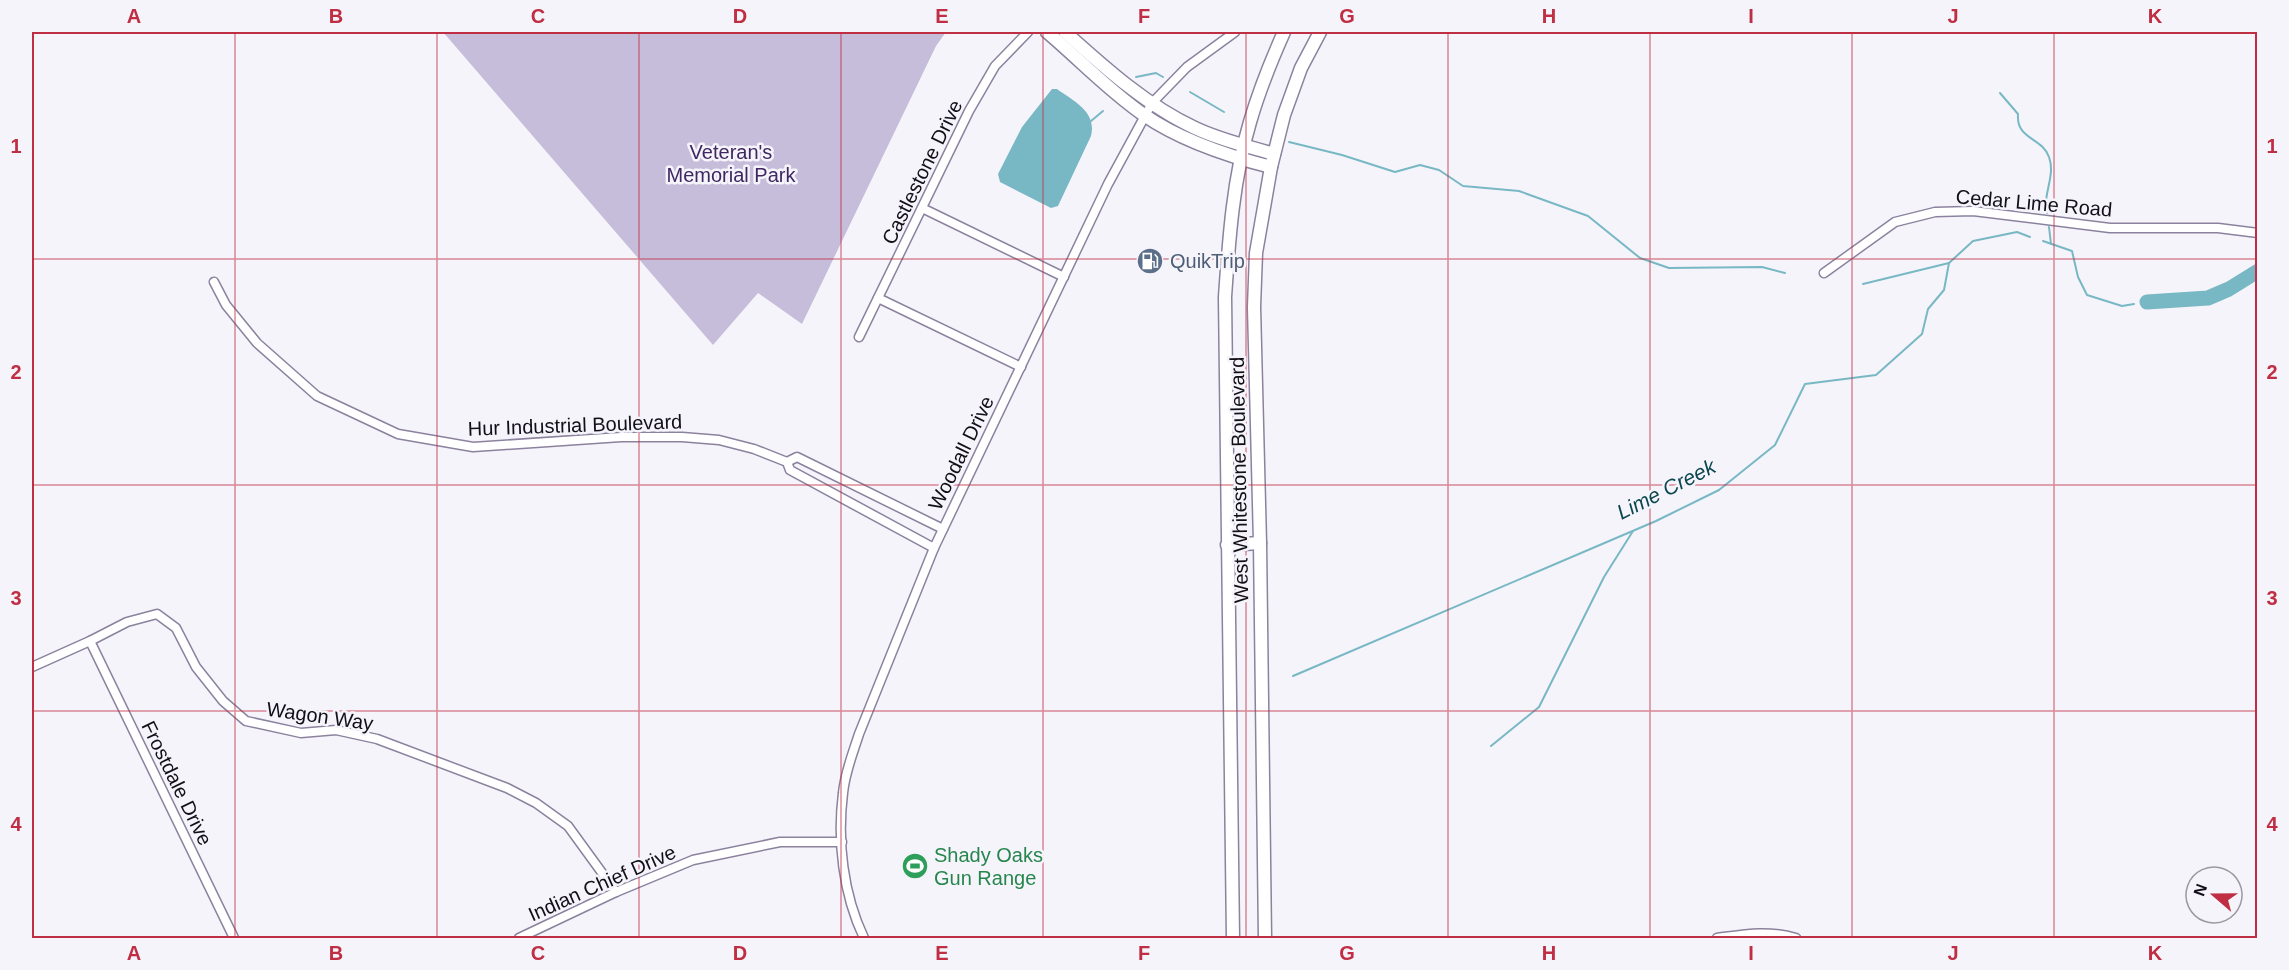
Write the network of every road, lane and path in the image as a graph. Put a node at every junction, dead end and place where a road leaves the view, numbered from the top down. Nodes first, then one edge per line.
1 (1028, 32) edge
2 (1047, 32) edge
3 (1065, 32) edge
4 (1235, 32) edge
5 (1284, 32) edge
6 (1320, 32) edge
7 (1152, 103) junction
8 (1145, 116) junction
9 (1244, 145) junction
10 (1274, 154) junction
11 (1241, 159) junction
12 (1270, 167) junction
13 (922, 208) junction
14 (2258, 233) edge
15 (1824, 273) dead end
16 (1064, 277) junction
17 (214, 282) dead end
18 (878, 298) junction
19 (859, 337) dead end
20 (1021, 367) junction
21 (787, 462) junction
22 (943, 529) junction
23 (1260, 543) junction
24 (1227, 544) junction
25 (934, 548) junction
26 (90, 641) junction
27 (32, 667) edge
28 (842, 842) junction
29 (616, 892) junction
30 (234, 939) edge
31 (519, 939) edge
32 (864, 939) edge
33 (1233, 939) edge
34 (1266, 939) edge
35 (1717, 939) edge
36 (1796, 939) edge

1 - 13 street, Castlestone Drive
2 - 8 main road
3 - 7 main road
4 - 7 street, Woodall Drive
5 - 9 main road, West Whitestone Boulevard
6 - 10 main road, West Whitestone Boulevard
7 - 8 street, Woodall Drive
7 - 9 main road
8 - 11 main road
8 - 16 street, Woodall Drive
9 - 10 main road
9 - 11 main road, West Whitestone Boulevard
10 - 12 main road, West Whitestone Boulevard
11 - 12 main road
11 - 24 main road, West Whitestone Boulevard
12 - 23 main road, West Whitestone Boulevard
13 - 16 street
13 - 18 street, Castlestone Drive
14 - 15 street, Cedar Lime Road
16 - 20 street, Woodall Drive
17 - 21 street, Hur Industrial Boulevard
18 - 19 street, Castlestone Drive
18 - 20 street
20 - 22 street, Woodall Drive
21 - 22 street
21 - 25 street, Hur Industrial Boulevard
22 - 25 street, Woodall Drive
23 - 24 main road
23 - 34 main road, West Whitestone Boulevard
24 - 33 main road, West Whitestone Boulevard
25 - 28 street, Woodall Drive
26 - 27 street, Wagon Way
26 - 29 street, Wagon Way
26 - 30 street, Frostdale Drive
28 - 29 street, Indian Chief Drive
28 - 32 street, Woodall Drive
29 - 31 street, Indian Chief Drive
35 - 36 street

